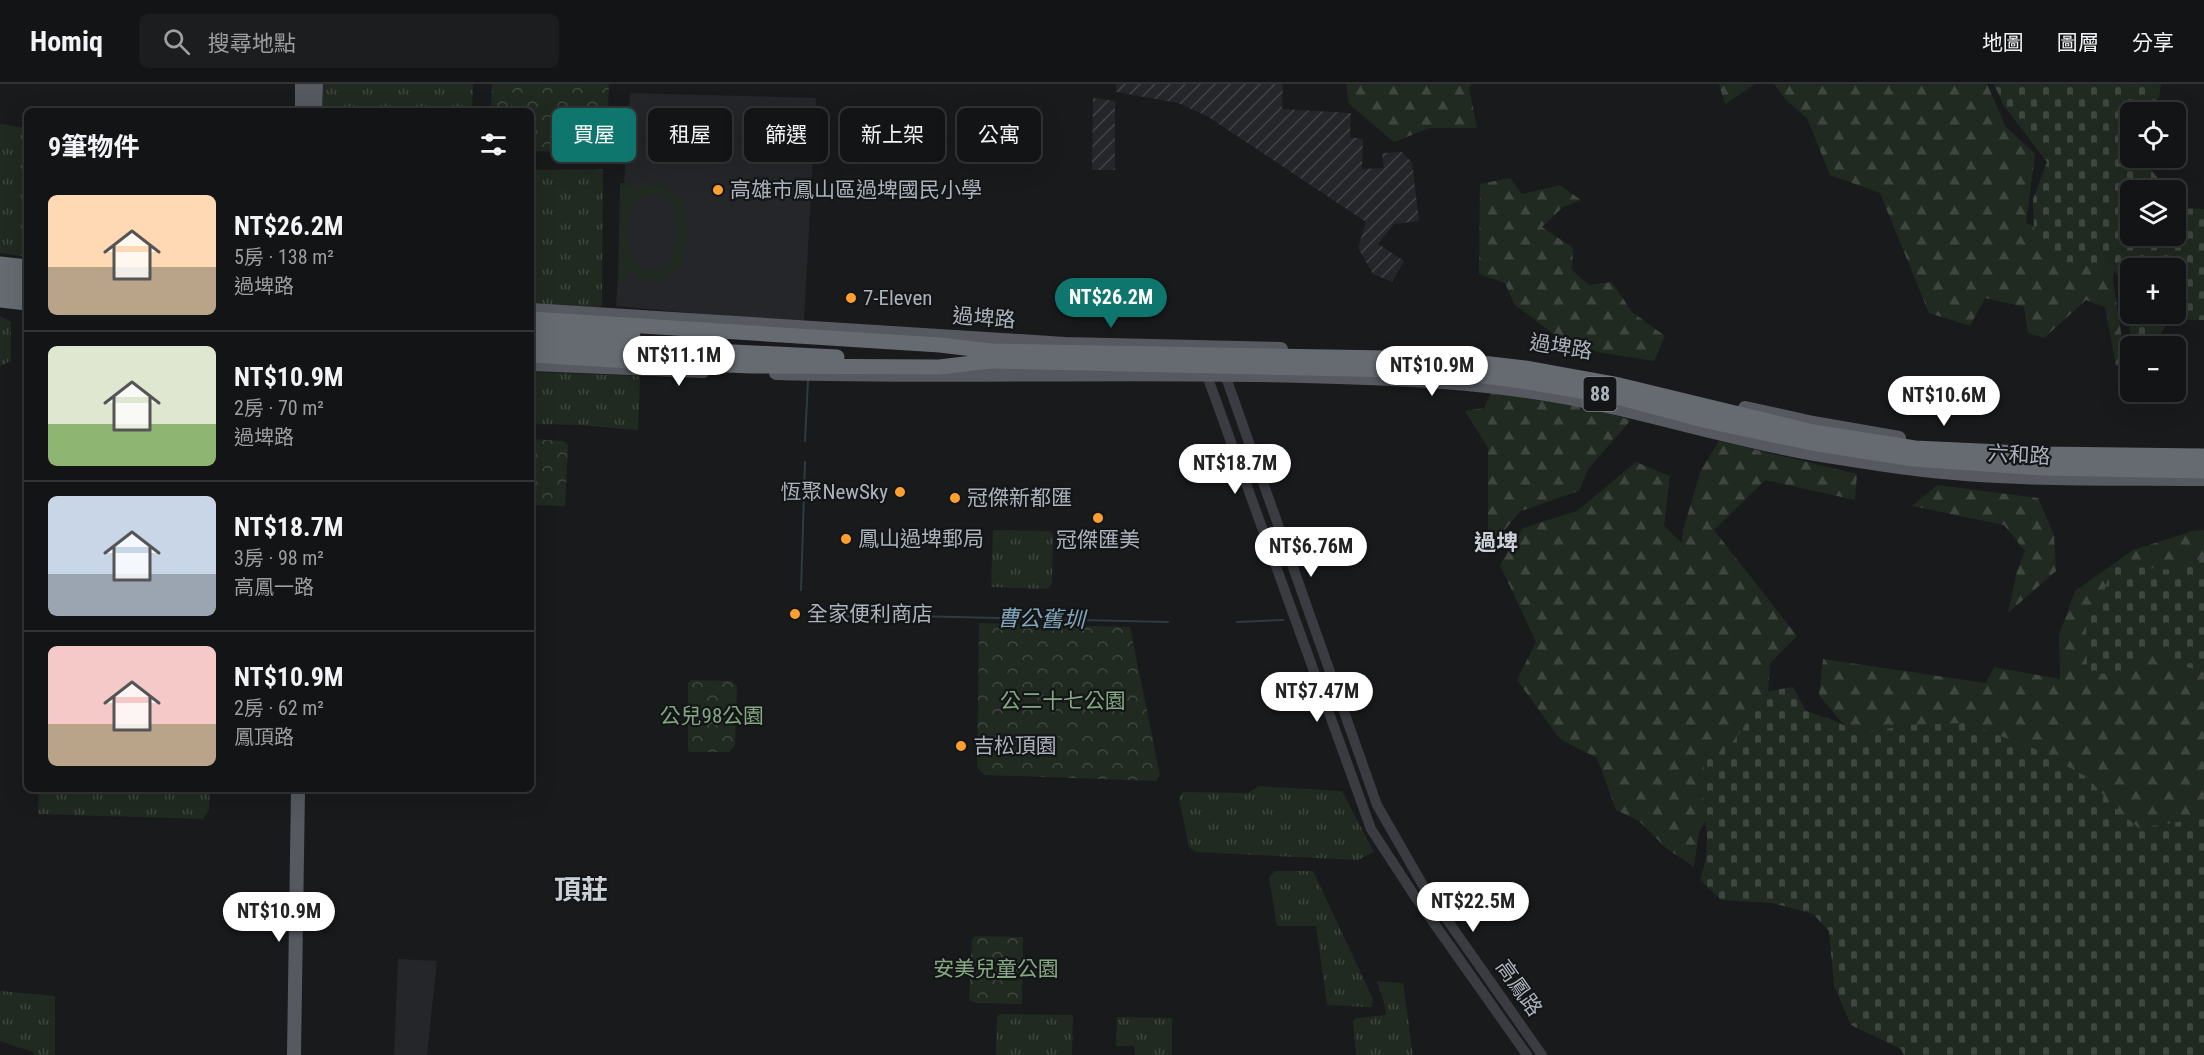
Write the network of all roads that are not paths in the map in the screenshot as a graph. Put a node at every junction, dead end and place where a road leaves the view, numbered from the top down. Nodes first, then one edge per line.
1 (302, 84) edge
2 (316, 84) edge
3 (302, 108) edge
4 (315, 108) edge
5 (0, 257) edge
6 (24, 261) edge
7 (0, 264) edge
8 (24, 267) edge
9 (0, 276) edge
10 (24, 279) edge
11 (0, 287) edge
12 (24, 290) edge
13 (0, 300) edge
14 (24, 303) edge
15 (0, 306) edge
16 (24, 310) edge
17 (534, 310) edge
18 (534, 319) edge
19 (534, 330) edge
20 (534, 342) edge
21 (1192, 346) junction
22 (1213, 346) junction
23 (534, 355) edge
24 (990, 356) junction
25 (534, 364) edge
26 (1207, 374) junction
27 (1225, 374) junction
28 (1684, 393) joint
29 (2204, 449) edge
30 (2204, 456) edge
31 (2204, 471) edge
32 (2204, 480) edge
33 (298, 792) edge
34 (294, 1055) edge
35 (1527, 1055) edge
36 (1542, 1055) edge

1 - 3 main road
2 - 4 main road
5 - 6 main road
7 - 8 highway
9 - 10 highway
11 - 12 highway
13 - 14 highway
15 - 16 main road
17 - 21 main road, 過埤路
18 - 24 highway
19 - 24 highway, 88
20 - 24 highway, 88
21 - 22 main road, 過埤路
21 - 26 street, 高鳳路
22 - 27 street, 高鳳路
22 - 28 main road, 過埤路
23 - 24 highway
24 - 30 highway, 88, bridge
24 - 31 highway, 88, bridge
25 - 26 main road
26 - 27 main road
26 - 35 street, 高鳳路
27 - 32 main road, 六和路
27 - 36 street, 高鳳路
28 - 29 main road, 六和路
33 - 34 main road

